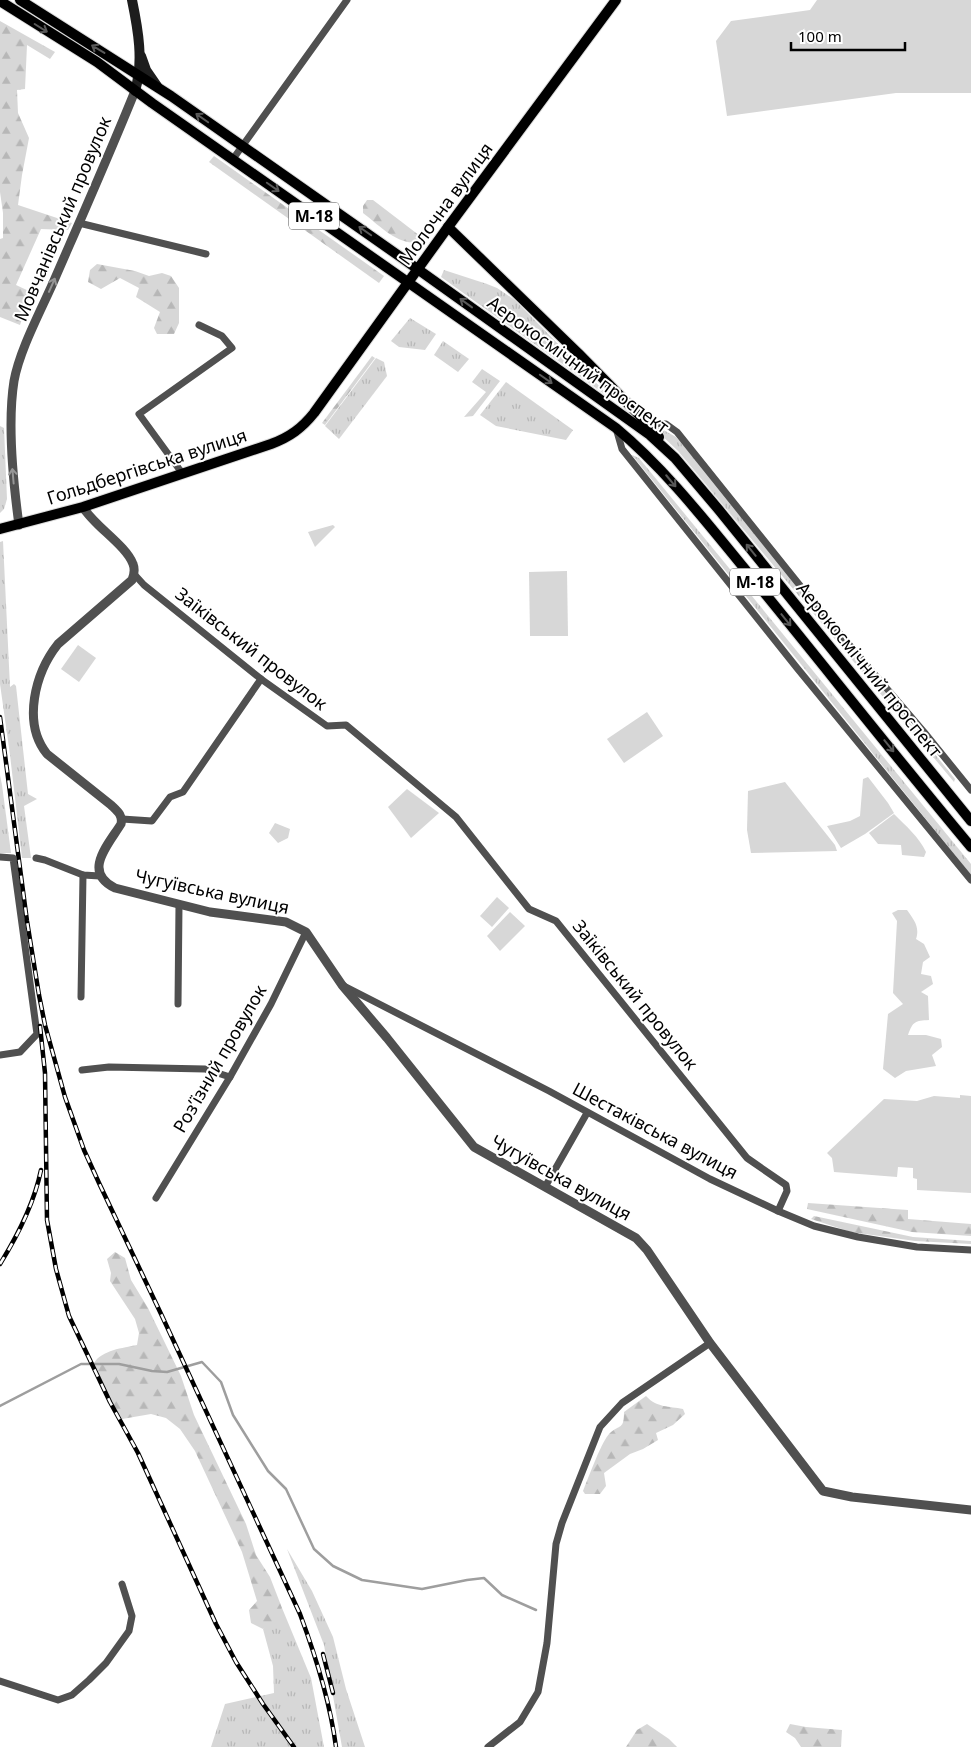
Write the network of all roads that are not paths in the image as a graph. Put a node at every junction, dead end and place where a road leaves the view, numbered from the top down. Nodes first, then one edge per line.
1 (20, 0) edge
2 (132, 0) edge
3 (347, 0) edge
4 (616, 0) edge
5 (0, 1) edge
6 (139, 48) junction
7 (139, 75) junction
8 (157, 86) junction
9 (135, 91) junction
10 (242, 145) junction
11 (233, 159) junction
12 (79, 224) junction
13 (448, 226) junction
14 (206, 254) dead end
15 (418, 269) junction
16 (409, 282) junction
17 (199, 325) dead end
18 (608, 382) junction
19 (599, 400) junction
20 (634, 423) junction
21 (647, 423) junction
22 (301, 428) joint
23 (616, 428) junction
24 (675, 458) junction
25 (182, 473) junction
26 (83, 507) junction
27 (19, 525) junction
28 (0, 529) edge
29 (134, 574) junction
30 (261, 679) junction
31 (971, 790) edge
32 (122, 819) junction
33 (971, 821) edge
34 (971, 847) edge
35 (0, 857) edge
36 (36, 858) dead end
37 (83, 875) junction
38 (100, 876) junction
39 (971, 880) edge
40 (180, 905) junction
41 (306, 932) junction
42 (342, 985) junction
43 (81, 997) dead end
44 (178, 1004) dead end
45 (0, 1055) edge
46 (82, 1070) dead end
47 (230, 1077) junction
48 (587, 1113) junction
49 (545, 1188) junction
50 (156, 1198) dead end
51 (778, 1211) junction
52 (971, 1250) edge
53 (710, 1343) junction
54 (971, 1510) edge
55 (122, 1584) dead end
56 (0, 1681) edge
57 (488, 1747) edge

7 -> 1 main road, М-18
2 - 6 main road
3 - 10 street
4 - 13 main road, Молочна вулиця
5 -> 9 main road, М-18
6 - 7 main road
6 - 8 main road
7 - 8 main road, Аерокосмічний проспект / М-18
7 - 9 main road, Мовчанівський провулок
10 -> 8 main road, Аерокосмічний проспект / М-18
9 - 11 main road, Аерокосмічний проспект / М-18
9 - 12 street, Мовчанівський провулок
10 - 11 street
15 -> 10 main road, Аерокосмічний проспект / М-18
11 -> 16 main road, Аерокосмічний проспект / М-18
12 - 14 street
27 -> 12 street, Мовчанівський провулок
13 - 15 main road, Молочна вулиця
13 - 18 main road
15 - 16 main road, Молочна вулиця
19 -> 15 main road, Аерокосмічний проспект / М-18
16 - 22 main road, Молочна вулиця
16 -> 23 main road, Аерокосмічний проспект / М-18
17 - 25 street
18 - 19 main road
18 - 21 main road
19 - 20 main road, Аерокосмічний проспект / М-18
20 - 21 street
20 - 24 main road, Аерокосмічний проспект / М-18
21 - 24 main road
21 - 31 street
22 - 25 main road, Гольдбергівська вулиця
23 -> 34 main road, Аерокосмічний проспект / М-18
23 - 39 street
33 -> 24 main road, Аерокосмічний проспект / М-18
25 - 26 main road, Гольдбергівська вулиця
26 - 27 main road, Гольдбергівська вулиця
26 - 29 street
27 - 28 main road, Гольдбергівська вулиця
29 - 30 street, Заїківський провулок
29 - 32 street
30 - 32 street
30 - 51 street, Заїківський провулок
32 - 38 street
35 - 45 street
36 - 37 street
37 - 38 street
37 - 43 street
38 - 40 street, Чугуївська вулиця
40 - 41 street, Чугуївська вулиця
40 - 44 street
41 - 42 street, Чугуївська вулиця
41 - 47 street, Роз’їзний провулок
42 - 48 street, Шестаківська вулиця
42 - 49 street, Чугуївська вулиця
46 - 47 street
47 - 50 street, Роз’їзний провулок
48 - 49 street
48 - 51 street, Шестаківська вулиця
49 - 53 street, Чугуївська вулиця
51 - 52 street, Шестаківська вулиця
53 - 54 street, Чугуївська вулиця
53 - 57 street
55 - 56 street

